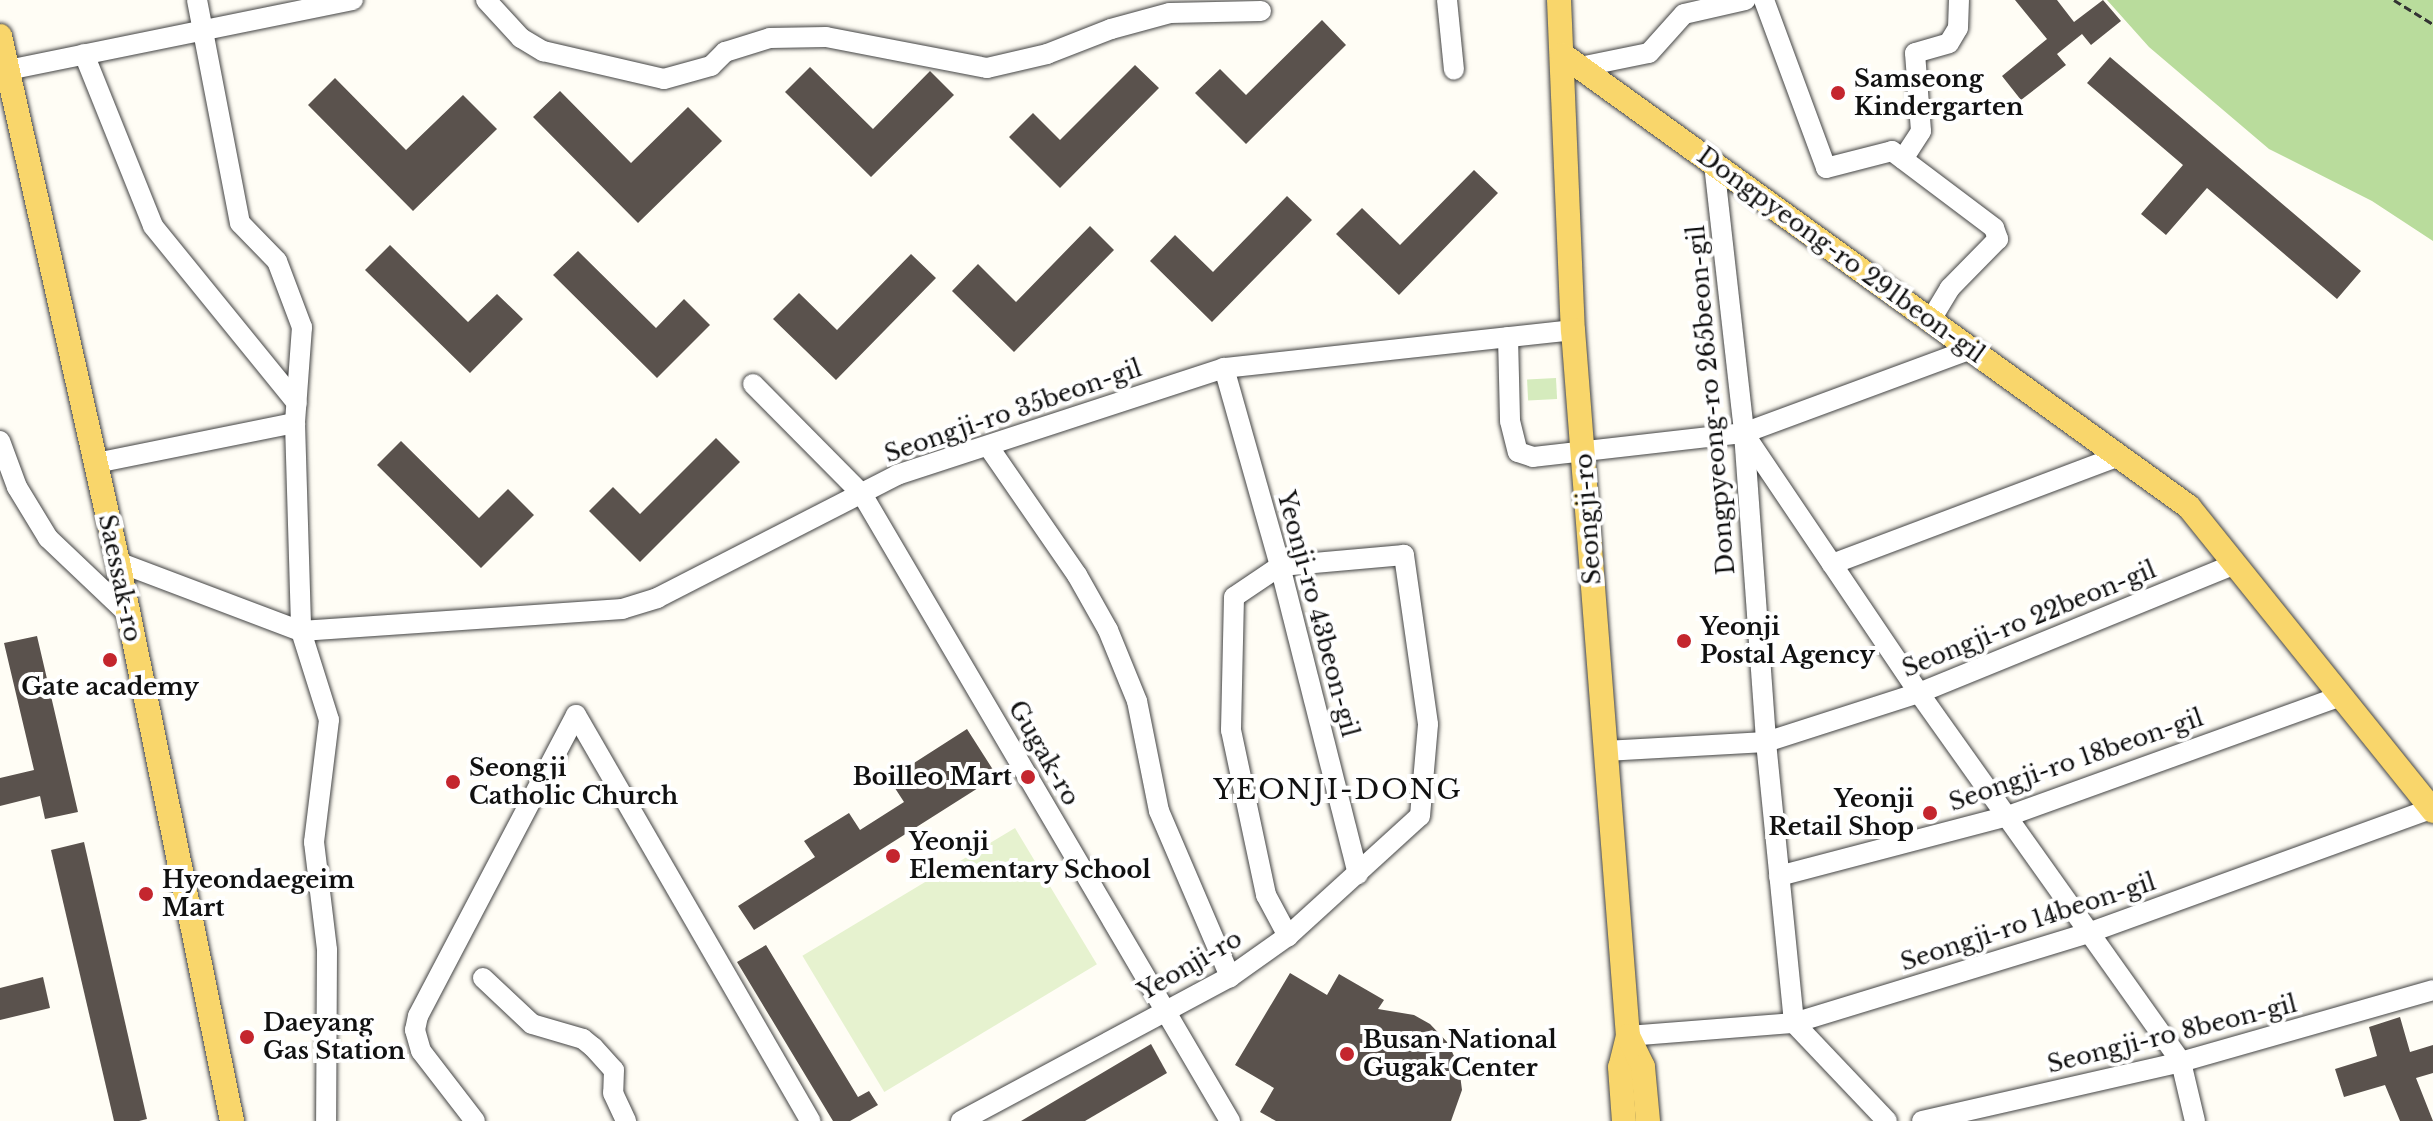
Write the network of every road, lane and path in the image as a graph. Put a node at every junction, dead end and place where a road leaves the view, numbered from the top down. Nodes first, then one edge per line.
1 (197, 0) edge
2 (353, 0) edge
3 (486, 0) edge
4 (1447, 0) edge
5 (1559, 0) edge
6 (1745, 0) edge
7 (1764, 0) edge
8 (1959, 0) edge
9 (2394, 0) edge
10 (1261, 11) dead end
11 (2433, 24) edge
12 (204, 29) junction
13 (0, 36) edge
14 (84, 54) junction
15 (1572, 61) junction
16 (8, 70) junction
17 (1454, 70) dead end
18 (1903, 159) junction
19 (1714, 164) junction
20 (1931, 320) junction
21 (1573, 330) junction
22 (1508, 337) junction
23 (1971, 349) junction
24 (1224, 368) junction
25 (753, 384) dead end
26 (296, 413) junction
27 (1744, 433) junction
28 (988, 446) junction
29 (1, 448) edge
30 (1583, 451) junction
31 (2119, 456) junction
32 (96, 463) junction
33 (862, 494) junction
34 (118, 562) junction
35 (1832, 564) junction
36 (2235, 564) junction
37 (1280, 566) junction
38 (128, 614) junction
39 (301, 631) junction
40 (1919, 693) junction
41 (2341, 696) junction
42 (1766, 742) junction
43 (1605, 751) junction
44 (2432, 809) edge
45 (2008, 816) junction
46 (1358, 874) junction
47 (1779, 876) junction
48 (2091, 932) junction
49 (1288, 936) junction
50 (1230, 977) junction
51 (483, 978) dead end
52 (2433, 990) edge
53 (1164, 1010) junction
54 (1794, 1023) junction
55 (1628, 1036) junction
56 (2181, 1062) junction
57 (232, 1121) edge
58 (326, 1121) edge
59 (475, 1121) edge
60 (626, 1121) edge
61 (810, 1121) edge
62 (961, 1121) edge
63 (1230, 1121) edge
64 (1624, 1121) edge
65 (1648, 1121) edge
66 (1887, 1121) edge
67 (1922, 1121) edge
68 (2195, 1121) edge

1 - 12 street
2 - 12 street
3 - 10 street
4 - 17 street
5 - 15 main road, Seongji-ro
6 - 15 street
7 - 18 street
8 - 18 street
9 - 11 path
12 - 14 street
12 - 26 street
13 - 16 main road, Saessak-ro
14 - 16 street
14 - 26 street
15 - 19 main road, Dongpyeong-ro 291beon-gil
15 - 21 main road, Seongji-ro
16 - 32 main road, Saessak-ro
18 - 20 street
19 - 20 main road, Dongpyeong-ro 291beon-gil
19 - 27 street, Dongpyeong-ro 265beon-gil
20 - 23 main road, Dongpyeong-ro 291beon-gil
21 - 22 street, Seongji-ro 35beon-gil
21 - 30 main road, Seongji-ro
22 - 24 street, Seongji-ro 35beon-gil
22 - 30 street
23 - 27 street
23 - 31 main road, Dongpyeong-ro 291beon-gil
24 - 28 street, Seongji-ro 35beon-gil
24 - 37 street, Yeonji-ro 43beon-gil
25 - 33 street, Gugak-ro
26 - 32 street
26 - 39 street
27 - 30 street
27 - 35 street
27 - 42 street, Dongpyeong-ro 265beon-gil
28 - 33 street, Seongji-ro 35beon-gil
28 - 50 street
29 - 38 street
30 - 43 main road, Seongji-ro
31 - 35 street
31 - 36 main road, Dongpyeong-ro 291beon-gil
32 - 34 main road, Saessak-ro
33 - 39 street, Seongji-ro 35beon-gil
33 - 53 street, Gugak-ro
34 - 38 main road, Saessak-ro
34 - 39 street
35 - 40 street
36 - 40 street, Seongji-ro 22beon-gil
36 - 41 main road, Dongpyeong-ro 291beon-gil
37 - 46 street, Yeonji-ro 43beon-gil
37 - 46 street, Yeonji-ro
37 - 49 street
38 - 57 main road, Saessak-ro
39 - 58 street
40 - 42 street, Seongji-ro 22beon-gil
40 - 45 street
41 - 44 main road, Dongpyeong-ro 291beon-gil
41 - 45 street, Seongji-ro 18beon-gil
42 - 43 street, Seongji-ro 22beon-gil
42 - 47 street, Dongpyeong-ro 265beon-gil
43 - 55 main road, Seongji-ro
44 - 48 street, Seongji-ro 14beon-gil
45 - 47 street, Seongji-ro 18beon-gil
45 - 48 street
46 - 49 street, Yeonji-ro
47 - 54 street, Dongpyeong-ro 265beon-gil
48 - 54 street, Seongji-ro 14beon-gil
48 - 56 street
49 - 50 street, Yeonji-ro
50 - 53 street, Yeonji-ro
51 - 60 street
52 - 56 street, Seongji-ro 8beon-gil
53 - 62 street, Yeonji-ro
53 - 63 street, Gugak-ro
54 - 55 street, Seongji-ro 14beon-gil
54 - 66 street
55 - 64 main road, Seongji-ro
55 - 65 main road, Seongji-ro
56 - 67 street, Seongji-ro 8beon-gil
56 - 68 street
59 - 61 street

